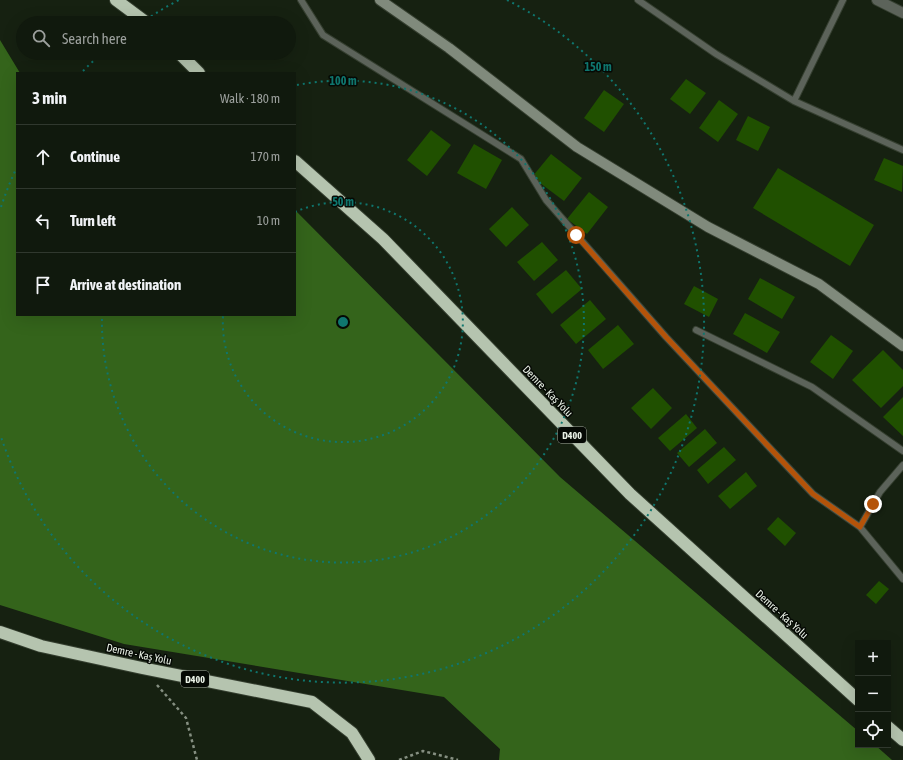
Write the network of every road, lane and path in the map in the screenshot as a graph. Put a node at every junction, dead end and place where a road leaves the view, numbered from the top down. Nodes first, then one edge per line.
1 (116, 0) edge
2 (301, 0) edge
3 (380, 0) edge
4 (638, 0) edge
5 (843, 0) edge
6 (877, 0) edge
7 (903, 13) edge
8 (138, 16) edge
9 (186, 60) edge
10 (198, 72) edge
11 (794, 101) junction
12 (903, 150) edge
13 (296, 162) edge
14 (696, 330) dead end
15 (903, 346) edge
16 (903, 451) edge
17 (903, 465) edge
18 (860, 527) junction
19 (903, 579) edge
20 (0, 632) edge
21 (142, 668) junction
22 (855, 697) edge
23 (891, 729) edge
24 (903, 740) edge
25 (197, 760) edge
26 (369, 760) edge
27 (399, 760) edge
28 (458, 760) edge

1 - 8 highway
2 - 18 lane
3 - 15 street
4 - 11 lane
5 - 11 lane
6 - 7 street
9 - 10 highway
11 - 12 lane
13 - 22 highway, Demre - Kaş Yolu / D400
14 - 16 lane
17 - 18 lane
18 - 19 lane
20 - 21 highway, Demre - Kaş Yolu / D400
21 - 25 path
21 - 26 highway, Demre - Kaş Yolu / D400
23 - 24 highway
27 - 28 path

